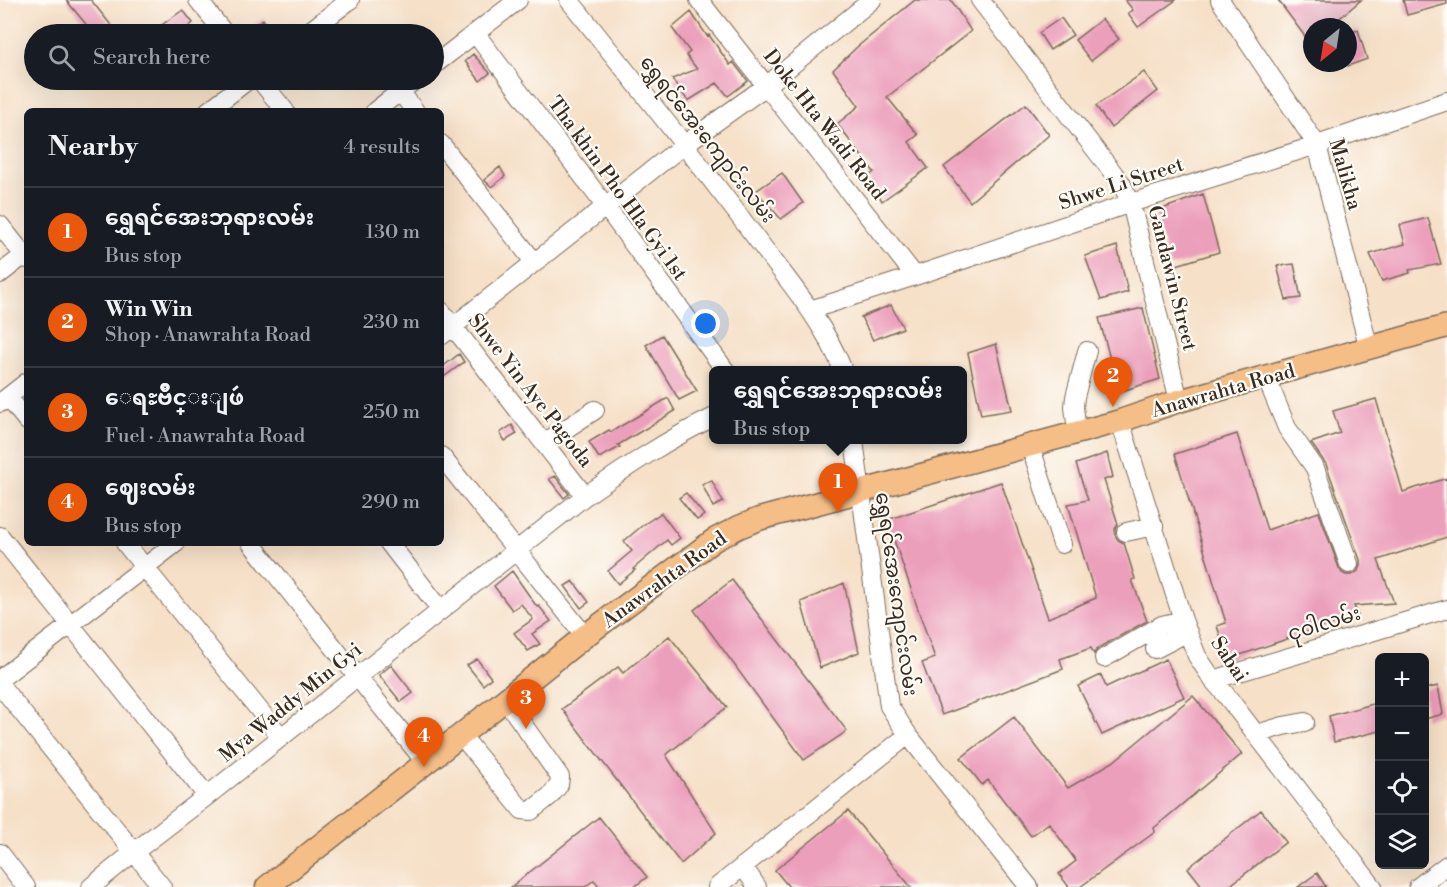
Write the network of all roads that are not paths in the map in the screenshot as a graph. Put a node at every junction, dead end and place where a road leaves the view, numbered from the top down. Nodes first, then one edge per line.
1 (198, 0) edge
2 (350, 0) edge
3 (518, 0) edge
4 (570, 0) edge
5 (699, 0) edge
6 (872, 0) edge
7 (980, 0) edge
8 (1220, 0) edge
9 (217, 24) edge
10 (319, 24) edge
11 (475, 33) junction
12 (444, 57) edge
13 (766, 86) junction
14 (235, 90) edge
15 (268, 90) edge
16 (400, 91) joint
17 (1447, 101) edge
18 (212, 108) edge
19 (283, 108) edge
20 (379, 108) edge
21 (414, 108) edge
22 (685, 144) junction
23 (1317, 146) junction
24 (444, 148) edge
25 (1131, 203) junction
26 (606, 207) junction
27 (0, 225) edge
28 (24, 254) edge
29 (24, 257) edge
30 (535, 263) junction
31 (0, 274) edge
32 (915, 276) junction
33 (810, 310) junction
34 (1447, 326) edge
35 (447, 331) edge
36 (1369, 349) junction
37 (1087, 351) dead end
38 (721, 366) edge
39 (841, 366) edge
40 (1266, 377) junction
41 (24, 384) edge
42 (4, 400) edge
43 (1179, 401) junction
44 (595, 410) dead end
45 (24, 418) edge
46 (709, 419) edge
47 (1120, 421) junction
48 (1077, 432) junction
49 (544, 443) junction
50 (854, 444) edge
51 (1030, 445) junction
52 (444, 460) edge
53 (860, 492) junction
54 (585, 496) junction
55 (1154, 526) junction
56 (1126, 531) dead end
57 (0, 536) edge
58 (1062, 544) dead end
59 (128, 546) edge
60 (172, 546) edge
61 (253, 546) edge
62 (390, 546) edge
63 (516, 551) junction
64 (1349, 564) dead end
65 (145, 567) junction
66 (1447, 609) edge
67 (441, 610) junction
68 (71, 625) junction
69 (1185, 626) junction
70 (585, 636) junction
71 (1155, 649) dead end
72 (1104, 658) dead end
73 (357, 677) junction
74 (0, 679) edge
75 (1214, 680) junction
76 (0, 686) edge
77 (505, 699) junction
78 (1305, 722) dead end
79 (1257, 734) junction
80 (461, 735) junction
81 (908, 735) junction
82 (281, 737) junction
83 (426, 763) junction
84 (207, 796) junction
85 (134, 852) junction
86 (0, 854) edge
87 (1447, 865) edge
88 (743, 866) junction
89 (26, 887) edge
90 (91, 887) edge
91 (162, 887) edge
92 (267, 887) edge
93 (717, 887) edge
94 (757, 887) edge
95 (1029, 887) edge
96 (1373, 887) edge
97 (1418, 887) edge

1 - 9 street
2 - 10 street
3 - 11 street
4 - 22 street, ရွှေရင်အေးကျောင်းလမ်း
5 - 13 street, Doke Hta Wadi Road
6 - 13 street
7 - 25 street, Gandawin Street
8 - 23 street, Malikha
11 - 12 street
11 - 26 street, Tha khin Pho Hla Gyi 1st
13 - 22 street
13 - 32 street, Doke Hta Wadi Road
14 - 18 street
15 - 19 street
16 - 20 street
16 - 21 street
17 - 23 street, Shwe Li Street
22 - 26 street
22 - 33 street, ရွှေရင်အေးကျောင်းလမ်း
23 - 25 street, Shwe Li Street
23 - 36 street, Malikha
24 - 30 street
25 - 32 street, Shwe Li Street
25 - 43 street, Gandawin Street
26 - 30 street
26 - 38 street, Tha khin Pho Hla Gyi 1st
27 - 28 street
29 - 31 street
30 - 35 street
32 - 33 street, Shwe Li Street
33 - 39 street, ရွှေရင်အေးကျောင်းလမ်း
34 - 36 main road, Anawrahta Road
35 - 49 street, Shwe Yin Aye Pagoda
36 - 40 main road, Anawrahta Road
37 - 48 street
40 - 43 main road, Anawrahta Road
40 - 64 street
41 - 42 street
42 - 45 street
43 - 47 main road, Anawrahta Road
44 - 49 street
46 - 54 street, Mya Waddy Min Gyi
47 - 48 main road, Anawrahta Road
47 - 55 street, Sabai
48 - 51 main road, Anawrahta Road
49 - 54 street, Shwe Yin Aye Pagoda
50 - 53 street, ရွှေရင်အေးကျောင်းလမ်း
51 - 53 main road, Anawrahta Road
51 - 58 street
52 - 63 street
53 - 70 main road, Anawrahta Road
53 - 81 street, ရွှေရင်အေးကျောင်းလမ်း
54 - 63 street, Mya Waddy Min Gyi
55 - 56 street
55 - 69 street, Sabai
57 - 68 street
59 - 65 street
60 - 65 street
61 - 73 street
62 - 67 street
63 - 67 street, Mya Waddy Min Gyi
63 - 70 street
65 - 68 street
65 - 82 street
66 - 75 street, ငုဝါလမ်း
67 - 73 street, Mya Waddy Min Gyi
68 - 74 street
68 - 84 street
69 - 71 street
69 - 72 street
69 - 75 street, Sabai
70 - 77 main road, Anawrahta Road
73 - 82 street, Mya Waddy Min Gyi
73 - 83 street
75 - 79 street, Sabai
76 - 85 street
77 - 80 main road, Anawrahta Road
77 - 80 street
78 - 79 street
79 - 96 street, Sabai
80 - 83 main road, Anawrahta Road
81 - 88 street
81 - 95 street, ရွှေရင်အေးကျောင်းလမ်း
82 - 84 street, Mya Waddy Min Gyi
83 - 92 main road, Anawrahta Road
84 - 85 street, Mya Waddy Min Gyi
85 - 90 street, Mya Waddy Min Gyi
85 - 91 street
86 - 89 street
87 - 97 street
88 - 93 street
88 - 94 street

